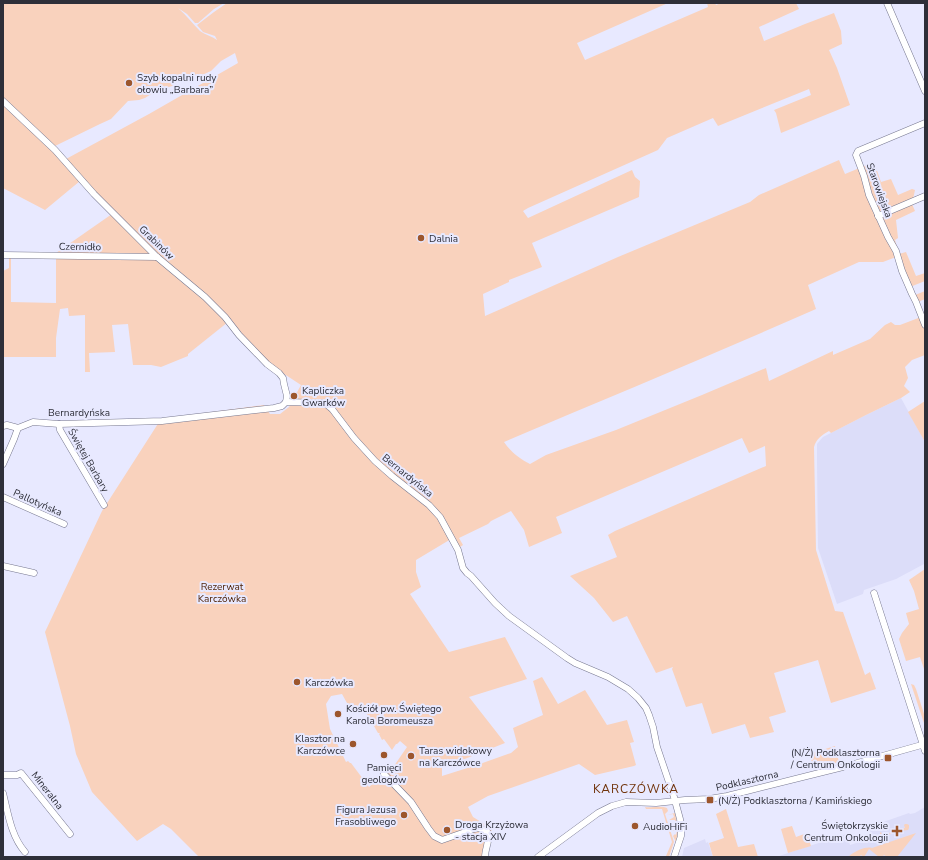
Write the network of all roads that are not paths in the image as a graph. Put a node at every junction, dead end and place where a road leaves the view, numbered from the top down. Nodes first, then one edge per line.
1 (887, 3) edge
2 (925, 91) edge
3 (3, 101) edge
4 (925, 123) edge
5 (925, 196) edge
6 (878, 216) junction
7 (3, 255) edge
8 (157, 257) junction
9 (925, 325) edge
10 (286, 402) junction
11 (59, 424) junction
12 (3, 426) edge
13 (18, 428) junction
14 (3, 464) edge
15 (3, 497) edge
16 (104, 505) dead end
17 (64, 524) dead end
18 (3, 566) edge
19 (34, 573) dead end
20 (874, 593) dead end
21 (924, 747) edge
22 (384, 774) dead end
23 (3, 775) edge
24 (3, 793) edge
25 (675, 801) junction
26 (70, 834) dead end
27 (25, 852) dead end
28 (485, 857) edge
29 (538, 857) edge
30 (674, 857) edge

1 - 2 street
3 - 8 street, Grabinów
4 - 6 street, Starowiejska
5 - 6 street
6 - 9 street, Starowiejska
7 - 8 street, Czernidło
8 - 10 street, Grabinów
10 - 11 street, Bernardyńska
10 - 25 street, Bernardyńska
11 - 13 street, Bernardyńska
11 - 16 street, Świętej Barbary
12 - 13 street, Bernardyńska
13 - 14 street
15 - 17 street, Pallotyńska
18 - 19 street
20 - 21 street
21 - 25 street, Podklasztorna
22 - 28 street
23 - 26 street, Mineralna
24 - 27 street
25 - 29 street, Podklasztorna
25 - 30 street, Bernardyńska

